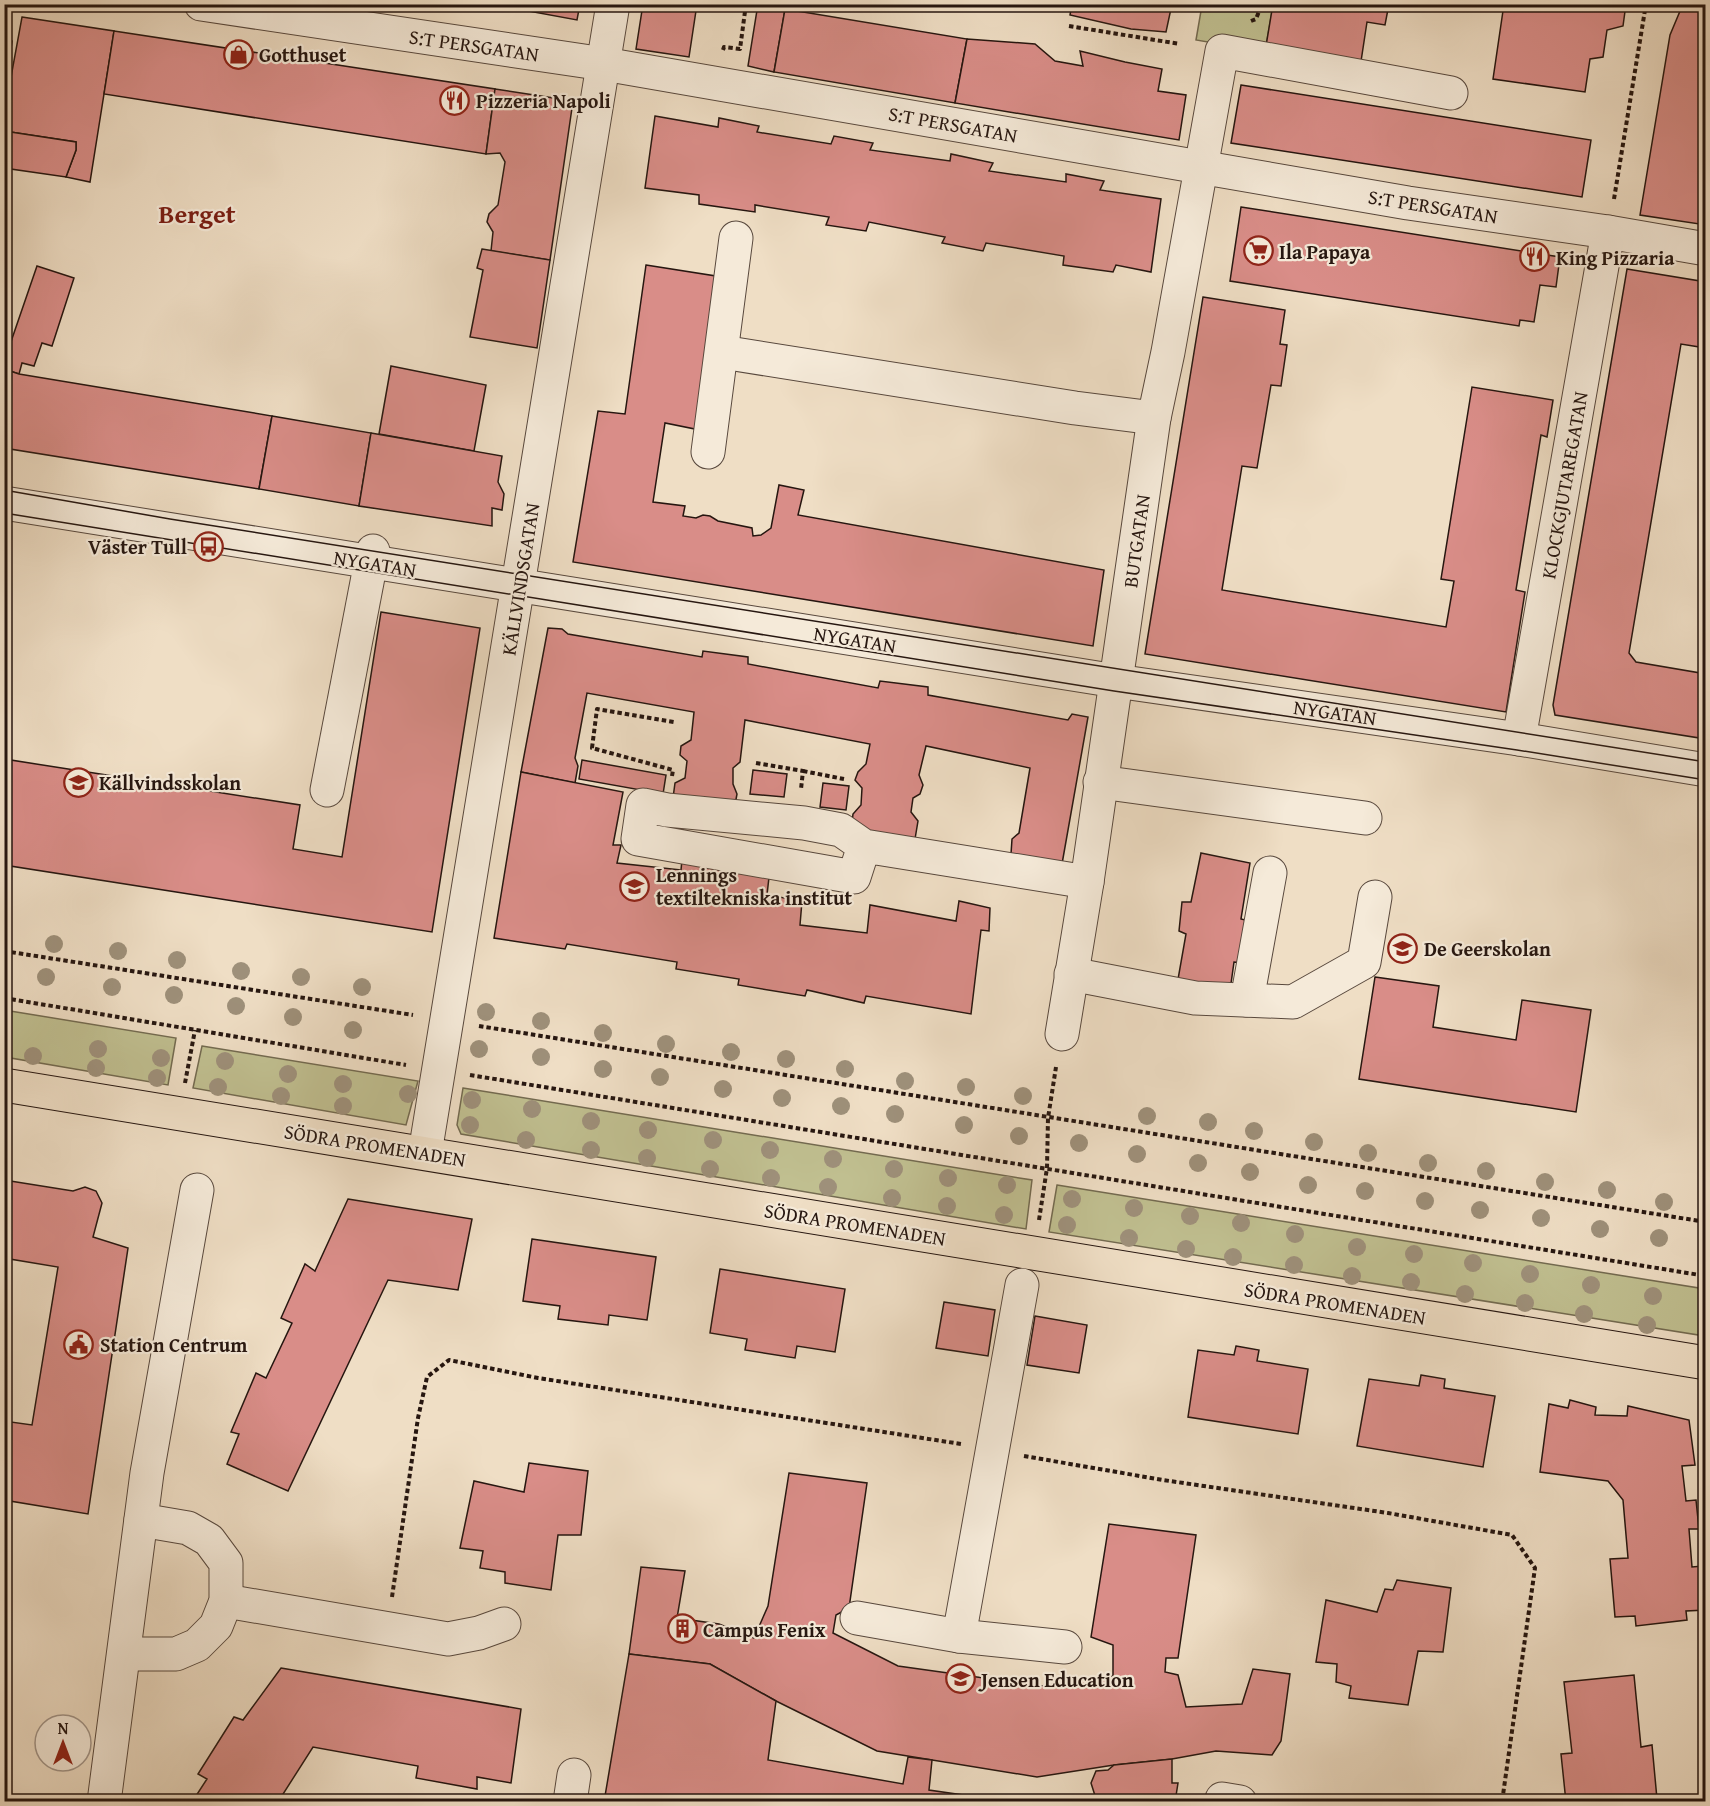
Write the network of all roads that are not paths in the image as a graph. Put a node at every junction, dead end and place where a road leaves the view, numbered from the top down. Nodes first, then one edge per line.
1 (201, 4) edge
2 (613, 4) edge
3 (604, 64) junction
4 (1451, 93) dead end
5 (1200, 166) junction
6 (1608, 232) junction
7 (736, 238) dead end
8 (1706, 249) edge
9 (722, 352) junction
10 (1154, 418) junction
11 (708, 452) dead end
12 (4, 503) edge
13 (372, 556) junction
14 (519, 585) junction
15 (1116, 681) junction
16 (1519, 738) junction
17 (1706, 770) edge
18 (1100, 782) junction
19 (327, 790) dead end
20 (1365, 818) dead end
21 (864, 846) junction
22 (1270, 873) dead end
23 (1087, 882) junction
24 (1376, 897) dead end
25 (1071, 974) junction
26 (1247, 1000) junction
27 (1062, 1034) road end
28 (4, 1085) edge
29 (425, 1154) junction
30 (197, 1190) dead end
31 (1022, 1285) dead end
32 (1706, 1363) edge
33 (141, 1520) junction
34 (226, 1601) junction
35 (857, 1618) dead end
36 (504, 1624) dead end
37 (960, 1636) junction
38 (1065, 1647) dead end
39 (124, 1654) junction
40 (104, 1802) edge
41 (1222, 1802) edge
42 (1240, 1802) edge

1 - 3 street, S:T PERSGATAN
2 - 3 street, KÄLLVINDSGATAN
3 - 5 street, S:T PERSGATAN
3 - 14 street, KÄLLVINDSGATAN
4 - 5 street, BUTGATAN
5 - 6 street, S:T PERSGATAN
5 - 10 street, BUTGATAN
6 - 8 street, S:T PERSGATAN
6 - 16 street, KLOCKGJUTAREGATAN
7 - 9 street
9 - 10 street
9 - 11 street
10 - 15 street, BUTGATAN
12 - 13 street, NYGATAN
13 - 14 street, NYGATAN
13 - 19 street
14 - 15 street, NYGATAN
14 - 29 street, KÄLLVINDSGATAN
15 - 16 street, NYGATAN
15 - 18 street, BUTGATAN
16 - 17 street, NYGATAN
18 - 20 street
18 - 23 street, BUTGATAN
21 - 21 street
21 - 23 street
22 - 26 street
23 - 25 street, BUTGATAN
24 - 26 street
25 - 26 street
25 - 27 street, BUTGATAN
28 - 29 main road, SÖDRA PROMENADEN
29 - 32 main road, SÖDRA PROMENADEN
30 - 33 street
31 - 37 street
33 - 34 street
33 - 39 street
34 - 36 street
34 - 39 street
35 - 37 street
37 - 38 street
39 - 40 street
41 - 42 street

